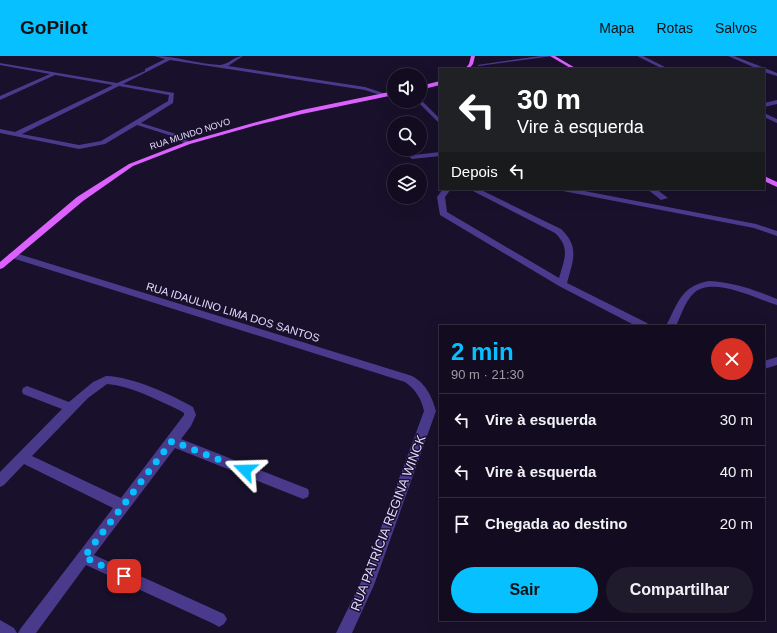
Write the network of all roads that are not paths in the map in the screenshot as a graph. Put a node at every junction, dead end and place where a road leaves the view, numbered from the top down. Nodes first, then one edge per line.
1 (156, 56) edge
2 (241, 56) edge
3 (473, 56) edge
4 (552, 56) edge
5 (639, 56) edge
6 (730, 56) edge
7 (170, 58) junction
8 (0, 64) edge
9 (471, 64) junction
10 (479, 65) junction
11 (224, 66) junction
12 (468, 68) edge
13 (483, 68) edge
14 (573, 68) edge
15 (665, 68) edge
16 (760, 68) edge
17 (765, 70) edge
18 (54, 74) junction
19 (777, 75) edge
20 (439, 83) edge
21 (115, 85) junction
22 (427, 86) edge
23 (384, 94) junction
24 (387, 94) edge
25 (0, 98) edge
26 (777, 102) edge
27 (765, 105) edge
28 (427, 108) edge
29 (765, 115) edge
30 (439, 121) edge
31 (777, 121) edge
32 (136, 123) junction
33 (0, 131) edge
34 (16, 134) junction
35 (188, 143) junction
36 (439, 154) edge
37 (411, 156) edge
38 (425, 156) edge
39 (427, 156) edge
40 (765, 179) edge
41 (777, 185) edge
42 (446, 190) edge
43 (475, 190) edge
44 (568, 190) edge
45 (652, 190) edge
46 (664, 198) dead end
47 (777, 234) edge
48 (12, 255) junction
49 (0, 266) edge
50 (562, 284) junction
51 (777, 302) edge
52 (642, 325) edge
53 (672, 325) edge
54 (777, 361) edge
55 (765, 365) edge
56 (27, 391) dead end
57 (71, 408) junction
58 (430, 411) joint
59 (172, 441) junction
60 (23, 458) junction
61 (0, 481) edge
62 (303, 493) dead end
63 (123, 506) junction
64 (84, 557) junction
65 (219, 619) dead end
66 (0, 628) edge
67 (9, 633) edge
68 (26, 633) edge
69 (344, 633) edge

1 - 7 street
2 - 11 street
3 - 9 main road
4 - 10 street
4 - 14 main road
5 - 15 street
6 - 16 street
7 - 11 street
7 - 21 street
8 - 18 street
9 - 10 street
9 - 12 main road
10 - 13 street
11 - 23 street
17 - 19 street
18 - 21 street
18 - 25 street
20 - 22 main road
21 - 32 street
21 - 34 street
23 - 24 main road, RUA MUNDO NOVO
23 - 35 main road, RUA MUNDO NOVO
26 - 27 street
28 - 30 street
29 - 31 street
32 - 34 street
32 - 35 street
33 - 34 street
35 - 48 main road, RUA MUNDO NOVO
36 - 39 street
37 - 38 street
40 - 41 main road
42 - 50 street
43 - 50 street
44 - 47 street
45 - 46 street
48 - 49 main road, RUA MUNDO NOVO
48 - 58 street, RUA IDAULINO LIMA DOS SANTOS
50 - 52 street
51 - 53 street
54 - 55 street
56 - 57 street
57 - 59 street
57 - 60 street
58 - 69 street, RUA PATRÍCIA REGINA WINCK
59 - 62 street
59 - 63 street
60 - 61 street
60 - 63 street
63 - 64 street
64 - 65 street
64 - 68 street
66 - 67 street

